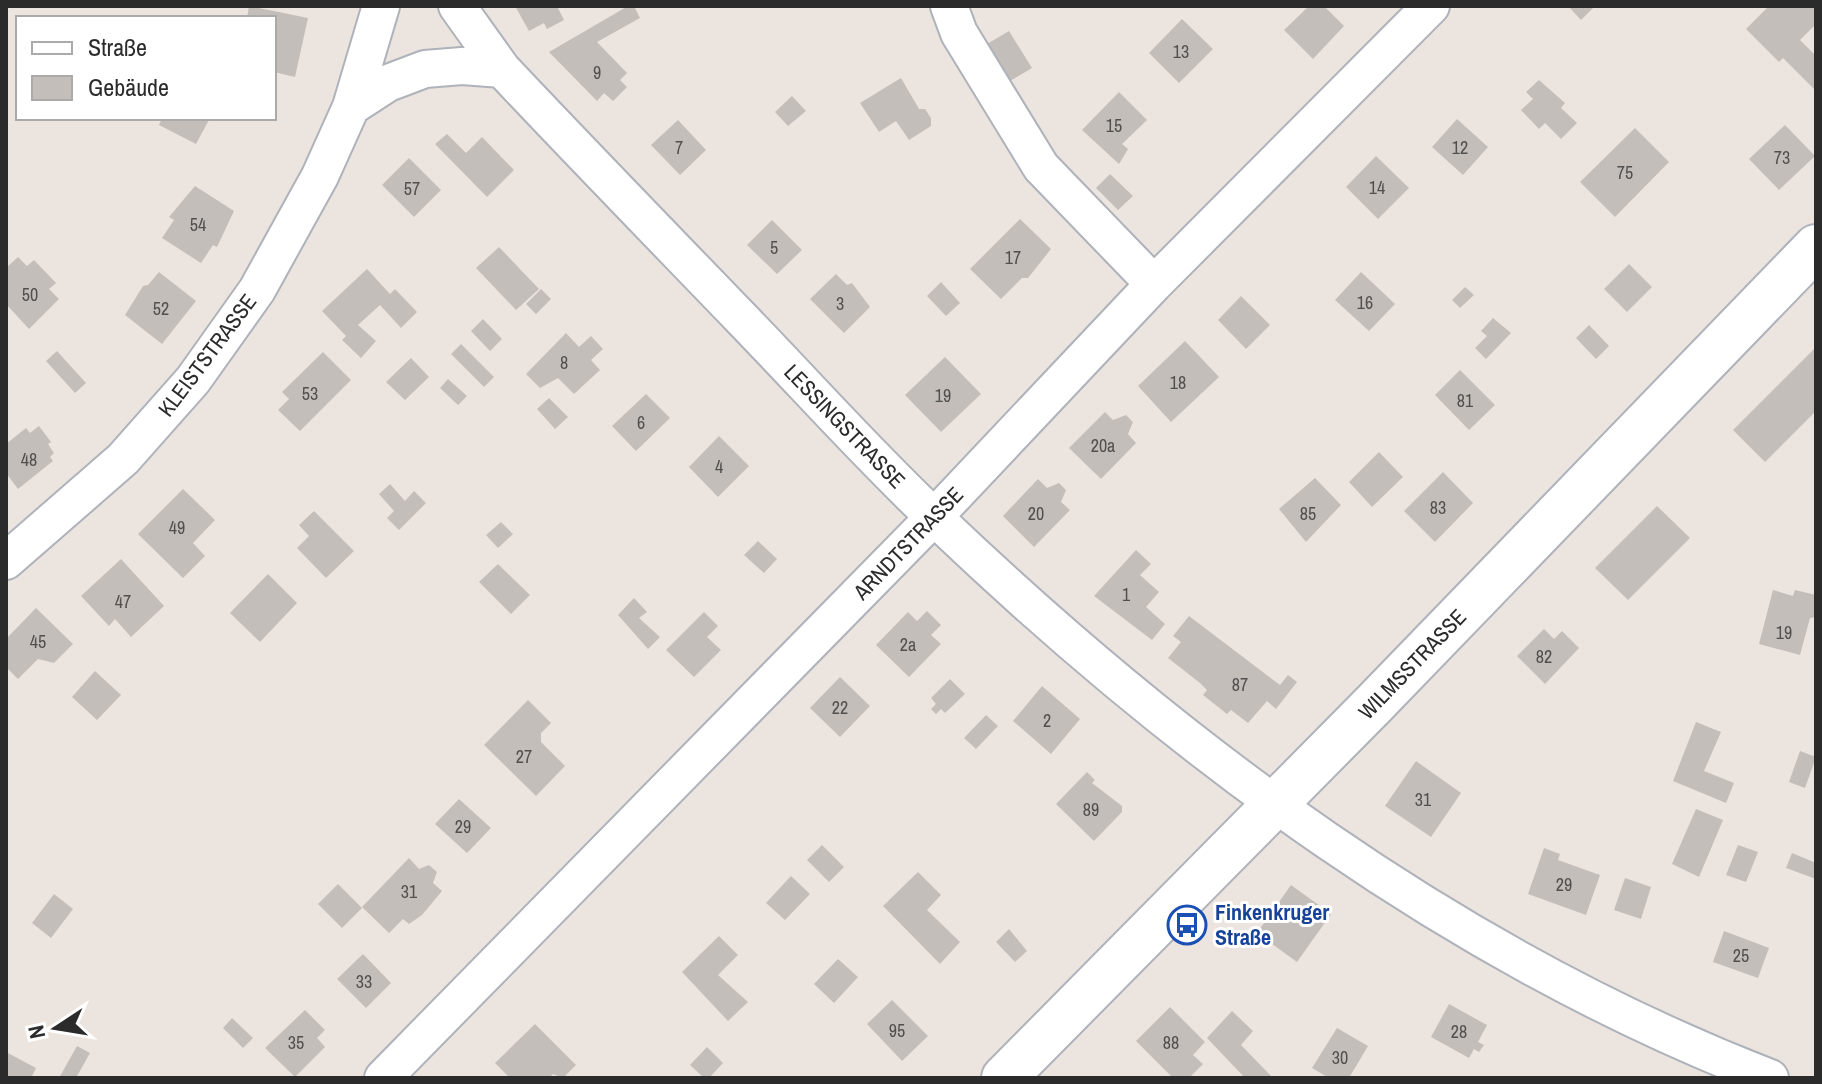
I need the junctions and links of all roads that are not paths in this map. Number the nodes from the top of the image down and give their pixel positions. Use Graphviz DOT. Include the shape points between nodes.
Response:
graph roads {
  1 [pos="381,6"];
  2 [pos="457,6"];
  3 [pos="949,6"];
  4 [pos="1431,6"];
  5 [pos="502,69"];
  6 [pos="351,107"];
  7 [pos="1816,247"];
  8 [pos="1154,284"];
  9 [pos="934,517"];
  10 [pos="6,561"];
  11 [pos="1273,805"];
  12 [pos="1693,1064"];
  13 [pos="383,1078"];
  14 [pos="1004,1078"];
  15 [pos="1770,1078"];
  1 -- 6 [label="street, KLEISTSTRASSE"];
  2 -- 5 [label="street, LESSINGSTRASSE"];
  3 -- 8 [label="street" via="959,33 1041,167"];
  4 -- 8 [label="street, ARNDTSTRASSE"];
  5 -- 6 [label="street" via="425,69 388,83"];
  5 -- 9 [label="street, LESSINGSTRASSE"];
  6 -- 10 [label="street, KLEISTSTRASSE" via="257,290 193,380 123,459"];
  7 -- 11 [label="street, WILMSSTRASSE"];
  8 -- 9 [label="street, ARNDTSTRASSE"];
  9 -- 11 [label="street, LESSINGSTRASSE" via="1133,695"];
  9 -- 13 [label="street, ARNDTSTRASSE"];
  11 -- 12 [label="street" via="1499,950 1625,1017"];
  11 -- 14 [label="street, WILMSSTRASSE"];
  12 -- 15 [label="street"];
}
